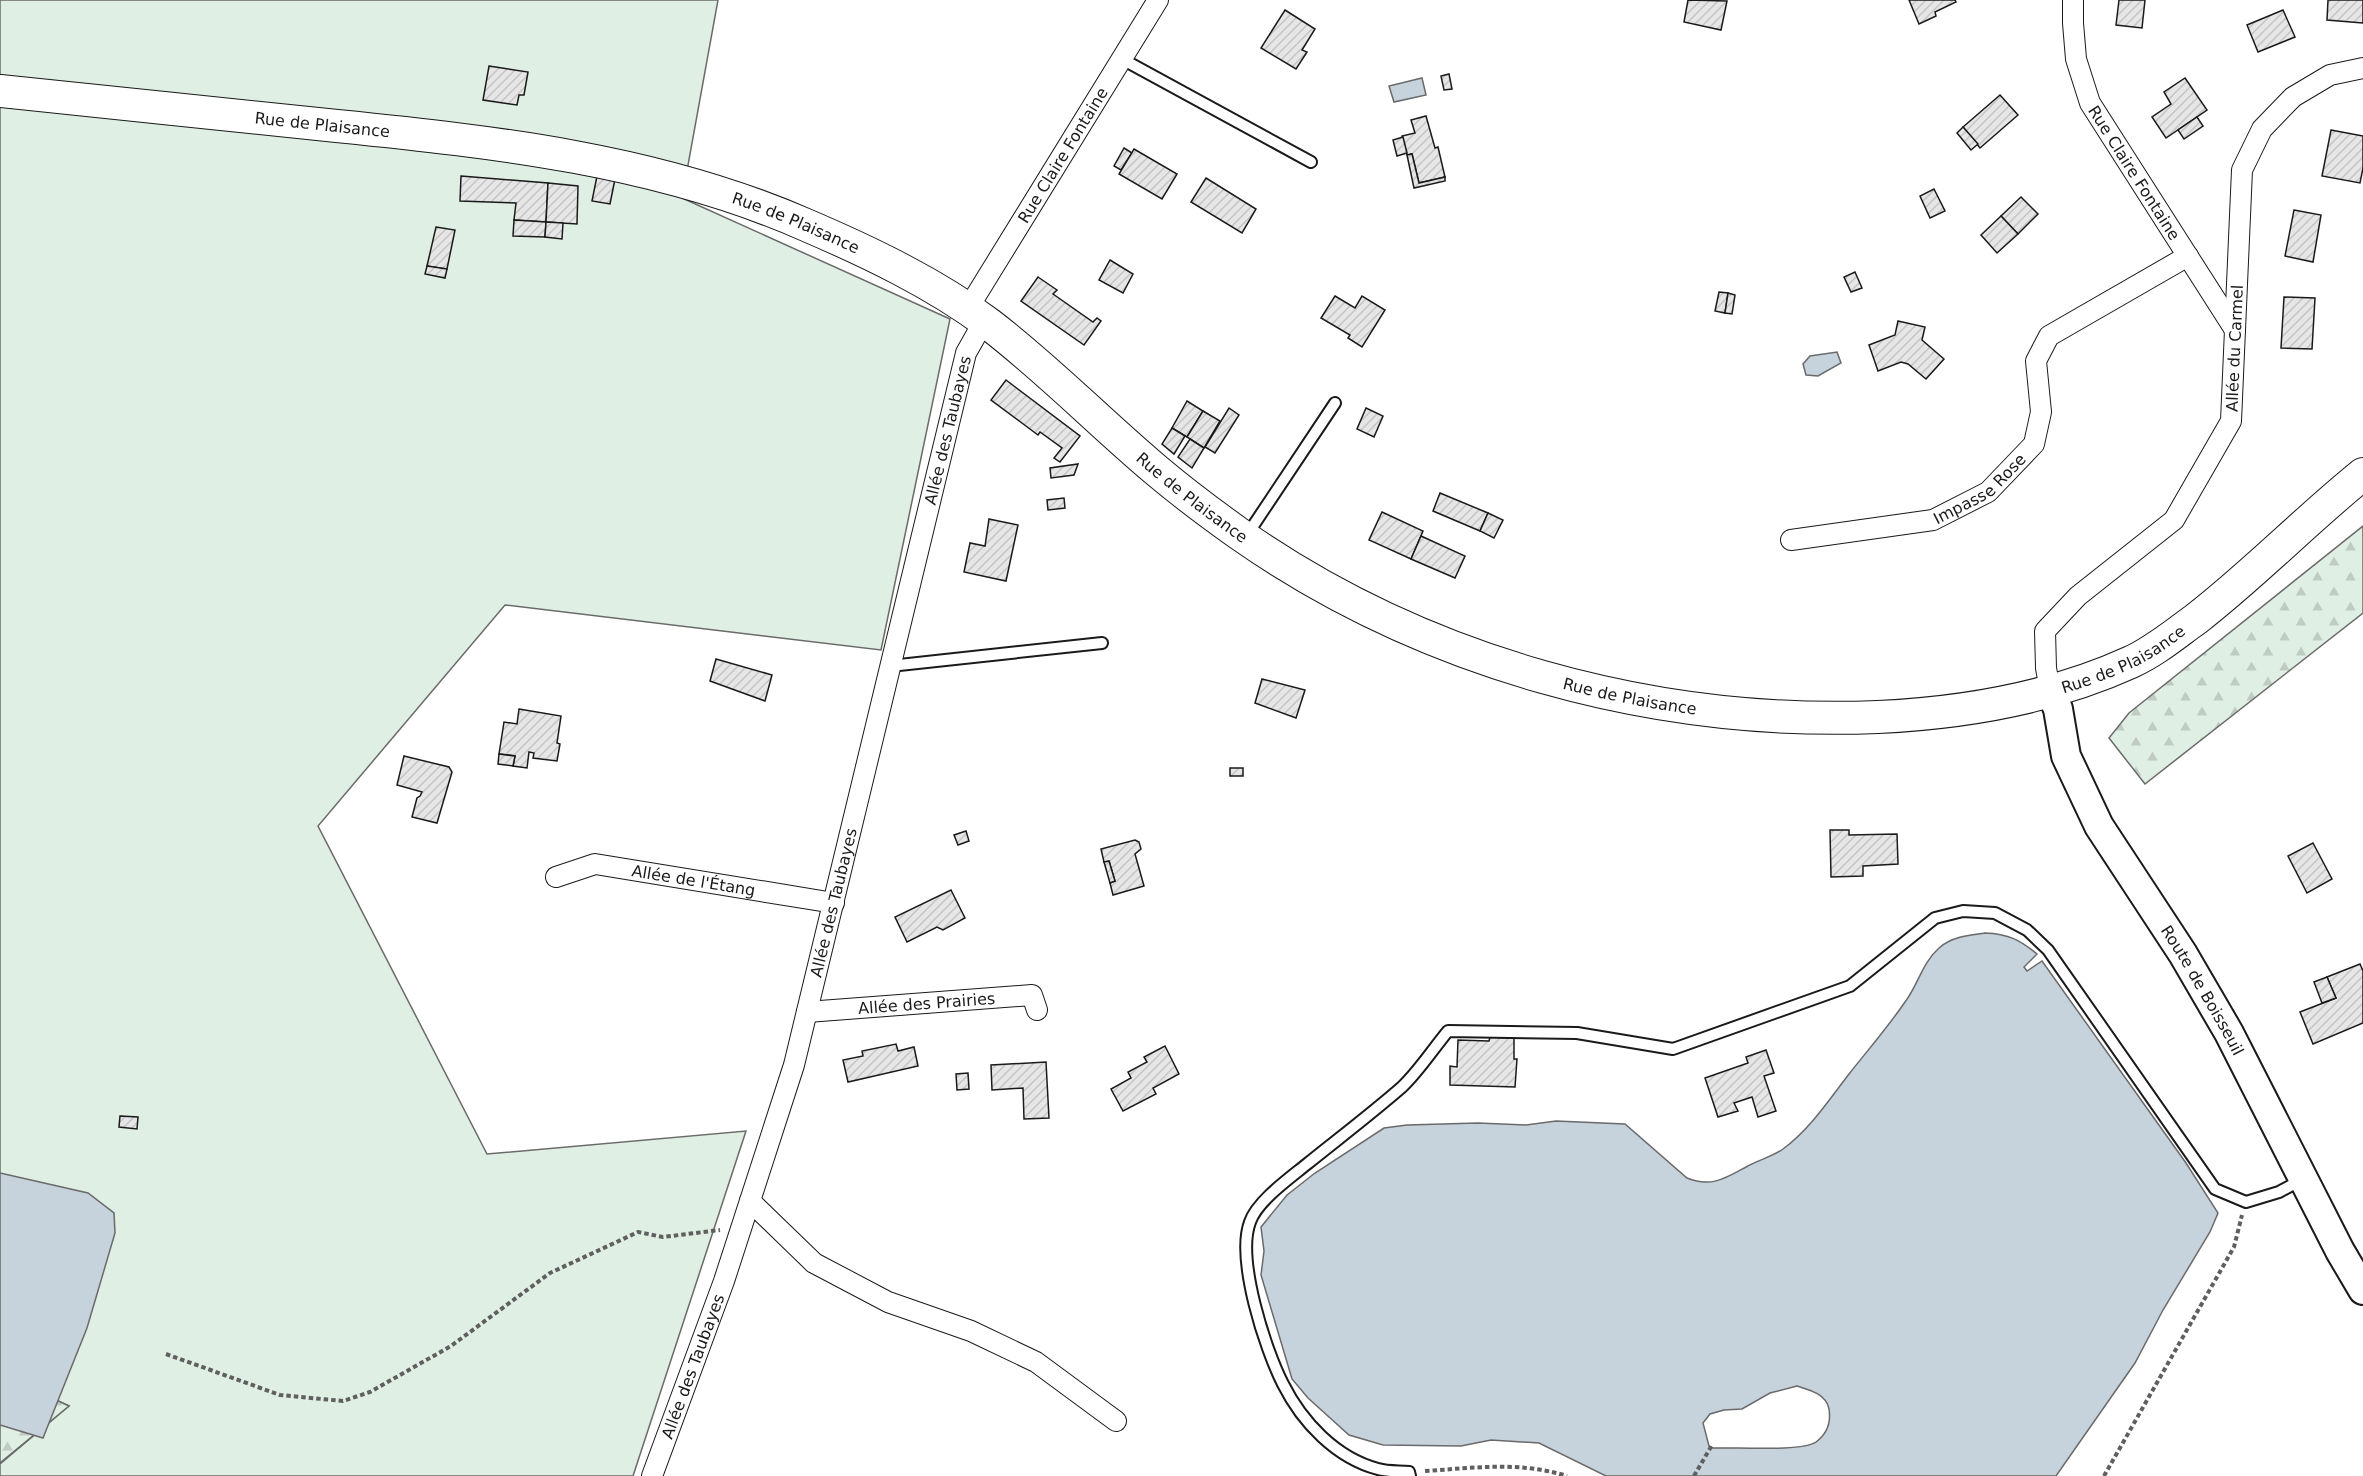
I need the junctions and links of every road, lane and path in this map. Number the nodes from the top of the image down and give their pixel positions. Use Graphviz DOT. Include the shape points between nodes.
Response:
graph roads {
  1 [pos="1158,0"];
  2 [pos="2073,0"];
  3 [pos="1122,59"];
  4 [pos="2363,68"];
  5 [pos="0,91"];
  6 [pos="1311,162"];
  7 [pos="2188,256"];
  8 [pos="976,315"];
  9 [pos="2235,330"];
  10 [pos="1335,403"];
  11 [pos="2363,474"];
  12 [pos="1245,538"];
  13 [pos="1791,540"];
  14 [pos="1102,643"];
  15 [pos="890,666"];
  16 [pos="2050,690"];
  17 [pos="556,877"];
  18 [pos="834,903"];
  19 [pos="1037,1010"];
  20 [pos="807,1011"];
  21 [pos="2304,1179"];
  22 [pos="750,1201"];
  23 [pos="2246,1202"];
  24 [pos="742,1227"];
  25 [pos="2363,1290"];
  26 [pos="166,1354"];
  27 [pos="1116,1421"];
  28 [pos="1712,1445"];
  29 [pos="1409,1474"];
  30 [pos="652,1476"];
  31 [pos="1566,1476"];
  32 [pos="1694,1476"];
  33 [pos="2104,1476"];
  1 -- 3 [label="street, Rue Claire Fontaine"];
  2 -- 7 [label="street, Rue Claire Fontaine" via="2076,59 2090,103"];
  3 -- 6 [label="lane"];
  3 -- 8 [label="street, Rue Claire Fontaine"];
  4 -- 9 [label="street, Allée du Carmel" via="2330,75 2293,97 2262,129 2242,170"];
  5 -- 8 [label="main road, Rue de Plaisance" via="438,136 617,165 685,182 806,224 890,263"];
  7 -- 9 [label="street, Rue Claire Fontaine"];
  7 -- 13 [label="street, Impasse Rose" via="2049,336 2036,361 2041,412 2034,444 1988,492 1933,520"];
  8 -- 12 [label="main road, Rue de Plaisance" via="1035,362 1153,468"];
  8 -- 15 [label="street, Allée des Taubayes"];
  9 -- 16 [label="street, Allée du Carmel" via="2231,421 2174,520 2078,596 2045,631"];
  10 -- 12 [label="lane"];
  11 -- 16 [label="main road, Rue de Plaisance" via="2222,599 2168,640 2135,660"];
  12 -- 16 [label="main road, Rue de Plaisance" via="1357,603 1442,642 1566,684 1638,700 1779,717 1842,718 1937,714 1994,705"];
  14 -- 15 [label="lane"];
  15 -- 18 [label="street, Allée des Taubayes"];
  16 -- 21 [label="main road, Route de Boisseuil" via="2058,709 2066,756 2099,826 2218,1013"];
  17 -- 18 [label="street, Allée de l'Étang" via="595,864"];
  18 -- 20 [label="street, Allée des Taubayes"];
  19 -- 20 [label="street, Allée des Prairies" via="1032,995"];
  20 -- 22 [label="street, Allée des Taubayes" via="794,1065"];
  21 -- 23 [label="lane"];
  21 -- 25 [label="main road, Route de Boisseuil"];
  22 -- 24 [label="street, Allée des Taubayes"];
  22 -- 27 [label="street" via="814,1263 888,1302 971,1331 1036,1362"];
  23 -- 29 [label="lane" via="2215,1189 2048,950 2027,930 1995,913 1963,911 1935,918 1850,986 1673,1049 1577,1033 1449,1032 1404,1085 1271,1194 1250,1221 1246,1245 1261,1329 1288,1394 1336,1451 1378,1469"];
  23 -- 33 [label="path" via="2234,1247"];
  24 -- 26 [label="path" via="663,1237 638,1232 550,1273 451,1346 370,1392 343,1401 280,1395"];
  24 -- 30 [label="street, Allée des Taubayes"];
  28 -- 32 [label="path"];
  29 -- 31 [label="path" via="1515,1465"];
}
